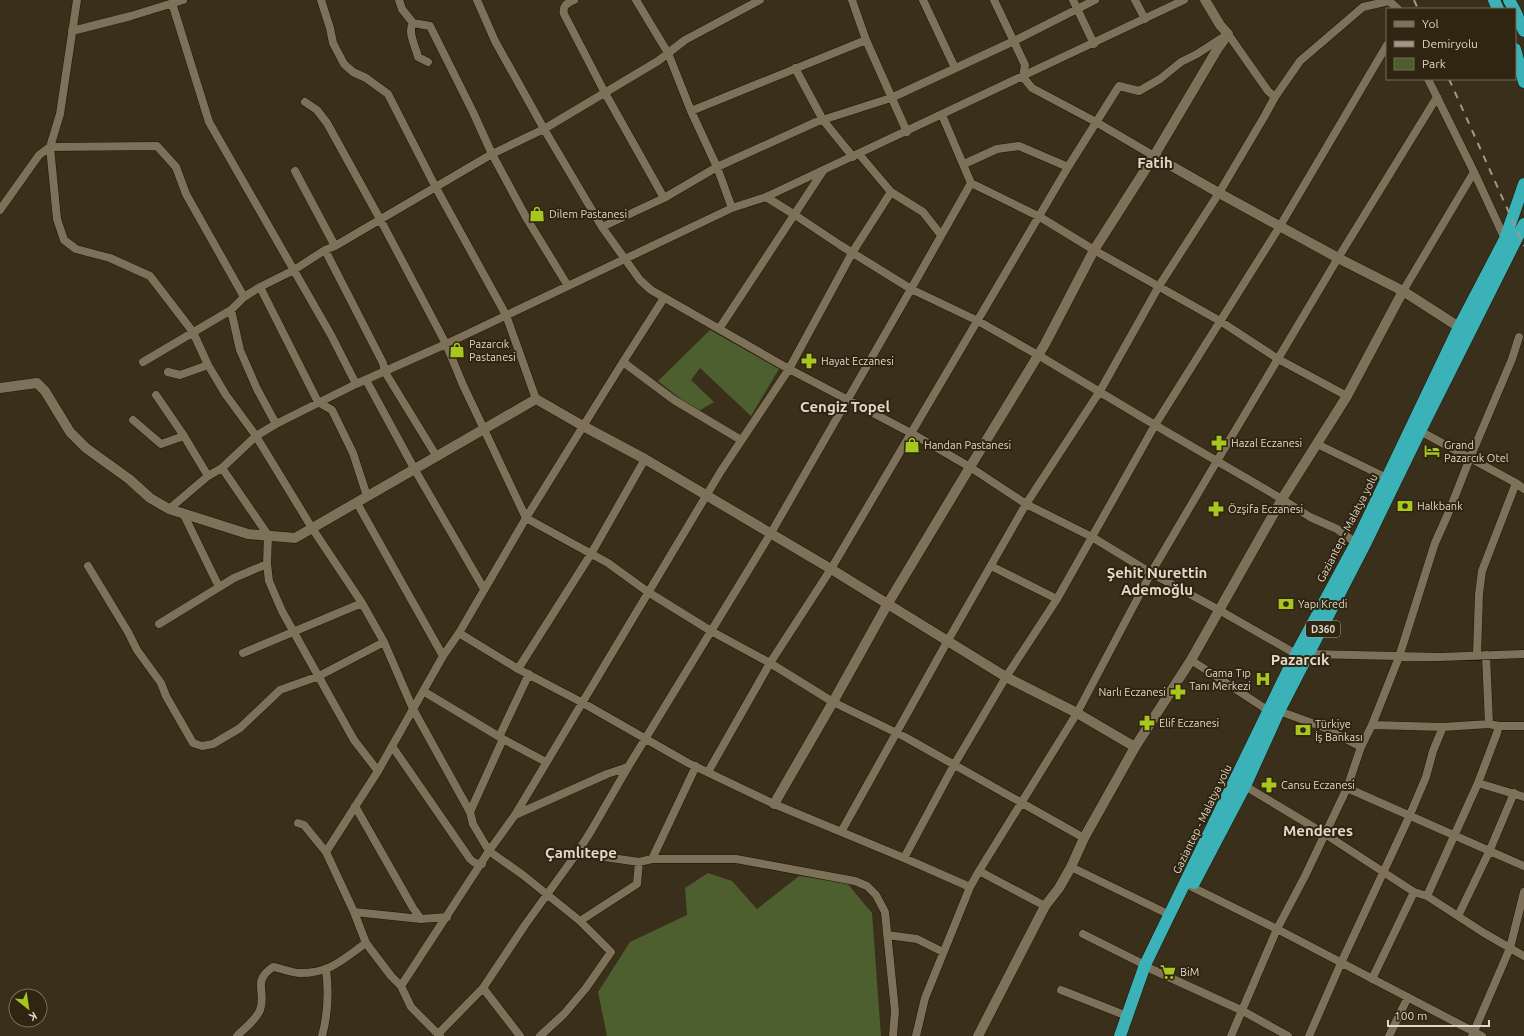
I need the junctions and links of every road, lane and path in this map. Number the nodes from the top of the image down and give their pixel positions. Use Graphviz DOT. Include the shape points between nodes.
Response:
graph roads {
  1 [pos="77,0"];
  2 [pos="182,0"];
  3 [pos="321,0"];
  4 [pos="399,0"];
  5 [pos="477,0"];
  6 [pos="574,0"];
  7 [pos="636,0"];
  8 [pos="760,0"];
  9 [pos="852,0"];
  10 [pos="923,0"];
  11 [pos="994,0"];
  12 [pos="1073,0"];
  13 [pos="1095,0"];
  14 [pos="1135,0"];
  15 [pos="1184,0"];
  16 [pos="1205,0"];
  17 [pos="172,3"];
  18 [pos="746,3"];
  19 [pos="1361,4"];
  20 [pos="1077,8"];
  21 [pos="1397,8"];
  22 [pos="1516,14"];
  23 [pos="1145,19"];
  24 [pos="413,23"];
  25 [pos="72,31"];
  26 [pos="1524,31"];
  27 [pos="1228,34"];
  28 [pos="866,40"];
  29 [pos="1014,41"];
  30 [pos="1094,44"];
  31 [pos="1386,47"];
  32 [pos="668,53"];
  33 [pos="1516,53"];
  34 [pos="428,62"];
  35 [pos="795,68"];
  36 [pos="955,68"];
  37 [pos="1023,77"];
  38 [pos="1428,80"];
  39 [pos="1524,82"];
  40 [pos="605,93"];
  41 [pos="1275,97"];
  42 [pos="1437,97"];
  43 [pos="892,98"];
  44 [pos="305,102"];
  45 [pos="691,111"];
  46 [pos="942,115"];
  47 [pos="823,120"];
  48 [pos="1096,122"];
  49 [pos="544,129"];
  50 [pos="907,132"];
  51 [pos="50,147"];
  52 [pos="492,154"];
  53 [pos="856,156"];
  54 [pos="1154,156"];
  55 [pos="964,164"];
  56 [pos="717,167"];
  57 [pos="1068,167"];
  58 [pos="824,170"];
  59 [pos="295,171"];
  60 [pos="1474,172"];
  61 [pos="971,183"];
  62 [pos="1524,184"];
  63 [pos="436,186"];
  64 [pos="891,192"];
  65 [pos="1219,193"];
  66 [pos="664,198"];
  67 [pos="766,198"];
  68 [pos="732,208"];
  69 [pos="0,210"];
  70 [pos="795,215"];
  71 [pos="1040,217"];
  72 [pos="380,219"];
  73 [pos="1524,224"];
  74 [pos="1280,226"];
  75 [pos="602,227"];
  76 [pos="941,235"];
  77 [pos="1505,239"];
  78 [pos="335,246"];
  79 [pos="324,250"];
  80 [pos="1094,250"];
  81 [pos="852,252"];
  82 [pos="1338,258"];
  83 [pos="624,259"];
  84 [pos="294,270"];
  85 [pos="568,286"];
  86 [pos="1159,286"];
  87 [pos="260,287"];
  88 [pos="911,289"];
  89 [pos="1403,291"];
  90 [pos="244,297"];
  91 [pos="664,298"];
  92 [pos="231,310"];
  93 [pos="506,315"];
  94 [pos="978,321"];
  95 [pos="1220,321"];
  96 [pos="1459,326"];
  97 [pos="719,329"];
  98 [pos="193,332"];
  99 [pos="1519,337"];
  100 [pos="446,344"];
  101 [pos="1038,355"];
  102 [pos="1278,359"];
  103 [pos="143,362"];
  104 [pos="623,362"];
  105 [pos="208,365"];
  106 [pos="788,369"];
  107 [pos="168,372"];
  108 [pos="385,372"];
  109 [pos="366,380"];
  110 [pos="356,384"];
  111 [pos="0,388"];
  112 [pos="1100,391"];
  113 [pos="156,395"];
  114 [pos="1348,396"];
  115 [pos="536,399"];
  116 [pos="848,400"];
  117 [pos="318,402"];
  118 [pos="133,420"];
  119 [pos="276,424"];
  120 [pos="1154,425"];
  121 [pos="583,426"];
  122 [pos="484,428"];
  123 [pos="1420,432"];
  124 [pos="911,433"];
  125 [pos="184,436"];
  126 [pos="256,436"];
  127 [pos="741,440"];
  128 [pos="1317,444"];
  129 [pos="437,457"];
  130 [pos="1470,458"];
  131 [pos="645,459"];
  132 [pos="1217,461"];
  133 [pos="970,466"];
  134 [pos="222,468"];
  135 [pos="415,470"];
  136 [pos="208,476"];
  137 [pos="1386,478"];
  138 [pos="1516,483"];
  139 [pos="1524,489"];
  140 [pos="367,496"];
  141 [pos="706,496"];
  142 [pos="1282,499"];
  143 [pos="357,503"];
  144 [pos="1026,504"];
  145 [pos="169,509"];
  146 [pos="183,512"];
  147 [pos="526,518"];
  148 [pos="312,528"];
  149 [pos="770,533"];
  150 [pos="268,535"];
  151 [pos="1092,537"];
  152 [pos="1356,543"];
  153 [pos="591,554"];
  154 [pos="267,564"];
  155 [pos="88,566"];
  156 [pos="991,566"];
  157 [pos="831,568"];
  158 [pos="1151,573"];
  159 [pos="219,587"];
  160 [pos="484,589"];
  161 [pos="648,592"];
  162 [pos="1056,599"];
  163 [pos="362,603"];
  164 [pos="887,605"];
  165 [pos="1219,610"];
  166 [pos="159,624"];
  167 [pos="294,631"];
  168 [pos="711,631"];
  169 [pos="459,633"];
  170 [pos="384,642"];
  171 [pos="947,642"];
  172 [pos="243,653"];
  173 [pos="1296,654"];
  174 [pos="1310,654"];
  175 [pos="1524,654"];
  176 [pos="1486,655"];
  177 [pos="443,656"];
  178 [pos="1477,656"];
  179 [pos="1399,657"];
  180 [pos="1191,660"];
  181 [pos="770,663"];
  182 [pos="518,669"];
  183 [pos="529,674"];
  184 [pos="319,676"];
  185 [pos="1006,677"];
  186 [pos="423,691"];
  187 [pos="834,702"];
  188 [pos="583,703"];
  189 [pos="413,708"];
  190 [pos="1274,711"];
  191 [pos="1077,713"];
  192 [pos="1488,724"];
  193 [pos="1372,725"];
  194 [pos="1499,726"];
  195 [pos="1524,726"];
  196 [pos="1443,727"];
  197 [pos="896,733"];
  198 [pos="501,738"];
  199 [pos="646,739"];
  200 [pos="392,746"];
  201 [pos="1135,747"];
  202 [pos="1361,747"];
  203 [pos="546,762"];
  204 [pos="954,765"];
  205 [pos="696,766"];
  206 [pos="628,767"];
  207 [pos="378,771"];
  208 [pos="708,772"];
  209 [pos="1478,783"];
  210 [pos="1245,786"];
  211 [pos="1347,788"];
  212 [pos="1514,793"];
  213 [pos="1524,797"];
  214 [pos="1021,802"];
  215 [pos="774,804"];
  216 [pos="355,806"];
  217 [pos="470,812"];
  218 [pos="515,815"];
  219 [pos="1409,816"];
  220 [pos="298,823"];
  221 [pos="841,832"];
  222 [pos="1325,834"];
  223 [pos="1454,835"];
  224 [pos="1084,838"];
  225 [pos="489,851"];
  226 [pos="326,852"];
  227 [pos="1489,852"];
  228 [pos="577,853"];
  229 [pos="904,858"];
  230 [pos="652,859"];
  231 [pos="638,862"];
  232 [pos="482,864"];
  233 [pos="1524,866"];
  234 [pos="1071,867"];
  235 [pos="979,871"];
  236 [pos="1383,871"];
  237 [pos="970,887"];
  238 [pos="1192,887"];
  239 [pos="1414,892"];
  240 [pos="1524,892"];
  241 [pos="546,893"];
  242 [pos="1427,896"];
  243 [pos="1045,906"];
  244 [pos="354,912"];
  245 [pos="1170,914"];
  246 [pos="1458,916"];
  247 [pos="447,917"];
  248 [pos="421,919"];
  249 [pos="580,921"];
  250 [pos="1277,929"];
  251 [pos="1083,934"];
  252 [pos="887,935"];
  253 [pos="366,943"];
  254 [pos="1510,948"];
  255 [pos="943,952"];
  256 [pos="1524,956"];
  257 [pos="1340,963"];
  258 [pos="1148,967"];
  259 [pos="326,970"];
  260 [pos="1372,979"];
  261 [pos="401,986"];
  262 [pos="483,988"];
  263 [pos="1061,990"];
  264 [pos="1408,997"];
  265 [pos="1242,1011"];
  266 [pos="1127,1016"];
  267 [pos="1473,1034"];
  268 [pos="439,1035"];
  269 [pos="237,1036"];
  270 [pos="322,1036"];
  271 [pos="520,1036"];
  272 [pos="540,1036"];
  273 [pos="892,1036"];
  274 [pos="916,1036"];
  275 [pos="978,1036"];
  276 [pos="1120,1036"];
  277 [pos="1128,1036"];
  278 [pos="1231,1036"];
  279 [pos="1288,1036"];
  280 [pos="1309,1036"];
  281 [pos="1389,1036"];
  282 [pos="1482,1036"];
  1 -- 25 [label="street"];
  2 -- 17 [label="street"];
  3 -- 63 [label="street" via="333,43 344,64 388,94"];
  4 -- 24 [label="street" via="402,9"];
  5 -- 49 [label="street" via="495,41"];
  6 -- 40 [label="street" via="567,3 563,10 564,14"];
  7 -- 32 [label="street"];
  8 -- 18 [label="street"];
  9 -- 28 [label="street"];
  10 -- 36 [label="street"];
  11 -- 29 [label="street"];
  12 -- 20 [label="street"];
  13 -- 20 [label="street"];
  14 -- 23 [label="street"];
  15 -- 23 [label="street"];
  16 -- 27 [label="street"];
  17 -- 25 [label="street"];
  17 -- 84 [label="street" via="209,122"];
  18 -- 32 [label="street"];
  19 -- 21 [label="street" via="1389,1"];
  19 -- 41 [label="street" via="1300,61"];
  20 -- 29 [label="street"];
  20 -- 30 [label="street"];
  22 -- 26 [label="highway"];
  23 -- 30 [label="street"];
  24 -- 34 [label="street" via="410,27 411,34 418,57"];
  24 -- 52 [label="street" via="430,26"];
  25 -- 51 [label="street" via="60,114"];
  27 -- 41 [label="street" via="1268,91"];
  27 -- 48 [label="street" via="1138,91 1118,86"];
  27 -- 54 [label="street"];
  28 -- 35 [label="street"];
  28 -- 43 [label="street"];
  29 -- 36 [label="street"];
  29 -- 37 [label="street" via="1025,65"];
  30 -- 37 [label="street"];
  31 -- 74 [label="street"];
  32 -- 40 [label="street"];
  32 -- 45 [label="street"];
  33 -- 39 [label="highway"];
  35 -- 45 [label="street"];
  35 -- 47 [label="street"];
  36 -- 43 [label="street"];
  37 -- 46 [label="street"];
  37 -- 48 [label="street" via="1032,88"];
  38 -- 42 [label="street"];
  40 -- 49 [label="street"];
  40 -- 66 [label="street"];
  41 -- 65 [label="street"];
  42 -- 60 [label="street"];
  42 -- 82 [label="street"];
  43 -- 47 [label="street"];
  43 -- 50 [label="street"];
  44 -- 72 [label="street" via="317,110 327,123"];
  45 -- 56 [label="street"];
  46 -- 50 [label="street"];
  46 -- 55 [label="street"];
  47 -- 53 [label="street"];
  47 -- 56 [label="street"];
  48 -- 54 [label="street"];
  48 -- 57 [label="street"];
  49 -- 52 [label="street"];
  49 -- 75 [label="street"];
  50 -- 53 [label="street"];
  51 -- 69 [label="street" via="39,155"];
  51 -- 90 [label="street" via="158,146 176,167 186,194"];
  51 -- 98 [label="street" via="57,219 64,240 76,249 110,258 150,276"];
  52 -- 63 [label="street"];
  52 -- 85 [label="street" via="527,219"];
  53 -- 58 [label="street"];
  53 -- 64 [label="street"];
  54 -- 65 [label="street"];
  54 -- 80 [label="street"];
  55 -- 57 [label="street" via="997,149 1019,146"];
  55 -- 61 [label="street"];
  56 -- 66 [label="street"];
  56 -- 68 [label="street"];
  57 -- 71 [label="street"];
  58 -- 67 [label="street"];
  58 -- 70 [label="street"];
  59 -- 78 [label="street"];
  60 -- 77 [label="street"];
  60 -- 89 [label="street"];
  61 -- 71 [label="street"];
  61 -- 76 [label="street"];
  62 -- 77 [label="highway, Gaziantep - Malatya yolu / D360"];
  63 -- 72 [label="street"];
  63 -- 93 [label="street"];
  64 -- 76 [label="street" via="924,212"];
  64 -- 81 [label="street"];
  65 -- 74 [label="street"];
  65 -- 86 [label="street"];
  66 -- 75 [label="street"];
  67 -- 68 [label="street"];
  67 -- 70 [label="street"];
  68 -- 83 [label="street"];
  70 -- 81 [label="street"];
  70 -- 97 [label="street"];
  71 -- 80 [label="street"];
  71 -- 94 [label="street"];
  72 -- 78 [label="street"];
  72 -- 100 [label="street"];
  73 -- 123 [label="highway, Gaziantep - Malatya yolu / D360"];
  74 -- 82 [label="street"];
  74 -- 95 [label="street"];
  75 -- 83 [label="street"];
  76 -- 88 [label="street"];
  77 -- 96 [label="highway, Gaziantep - Malatya yolu / D360"];
  78 -- 79 [label="street"];
  79 -- 84 [label="street"];
  79 -- 108 [label="street" via="383,363"];
  80 -- 86 [label="street"];
  80 -- 101 [label="street"];
  81 -- 88 [label="street"];
  81 -- 106 [label="street"];
  82 -- 89 [label="street"];
  82 -- 102 [label="street"];
  83 -- 85 [label="street"];
  83 -- 91 [label="street" via="640,280"];
  84 -- 87 [label="street"];
  84 -- 110 [label="street"];
  85 -- 93 [label="street"];
  86 -- 95 [label="street"];
  86 -- 112 [label="street"];
  87 -- 90 [label="street"];
  87 -- 117 [label="street"];
  88 -- 94 [label="street"];
  88 -- 116 [label="street"];
  89 -- 96 [label="street"];
  89 -- 114 [label="street"];
  90 -- 92 [label="street"];
  91 -- 97 [label="street"];
  91 -- 104 [label="street"];
  92 -- 98 [label="street"];
  92 -- 119 [label="street" via="240,350"];
  93 -- 100 [label="street"];
  93 -- 115 [label="street"];
  94 -- 101 [label="street"];
  94 -- 124 [label="street"];
  95 -- 102 [label="street"];
  95 -- 120 [label="street"];
  96 -- 137 [label="highway, Gaziantep - Malatya yolu / D360"];
  97 -- 106 [label="street"];
  98 -- 103 [label="street"];
  98 -- 105 [label="street"];
  99 -- 130 [label="street"];
  100 -- 108 [label="street"];
  100 -- 122 [label="street"];
  101 -- 112 [label="street"];
  101 -- 133 [label="street"];
  102 -- 114 [label="street"];
  102 -- 132 [label="street"];
  104 -- 121 [label="street"];
  104 -- 127 [label="street" via="674,400"];
  105 -- 107 [label="street" via="180,375"];
  105 -- 126 [label="street"];
  106 -- 116 [label="street"];
  106 -- 127 [label="street"];
  108 -- 109 [label="street"];
  108 -- 129 [label="street"];
  109 -- 110 [label="street"];
  109 -- 135 [label="street"];
  110 -- 117 [label="street"];
  111 -- 145 [label="street" via="37,383 45,391 70,432 86,448 130,479 150,498"];
  112 -- 120 [label="street"];
  112 -- 144 [label="street"];
  113 -- 125 [label="street"];
  114 -- 128 [label="street"];
  115 -- 121 [label="street"];
  115 -- 122 [label="street"];
  116 -- 124 [label="street"];
  116 -- 149 [label="street"];
  117 -- 119 [label="street"];
  117 -- 140 [label="street" via="332,410 353,453"];
  118 -- 125 [label="street" via="161,444"];
  119 -- 126 [label="street"];
  120 -- 132 [label="street"];
  120 -- 151 [label="street"];
  121 -- 131 [label="street"];
  121 -- 147 [label="street"];
  122 -- 129 [label="street"];
  122 -- 147 [label="street"];
  123 -- 130 [label="street"];
  123 -- 174 [label="highway, Gaziantep - Malatya yolu / D360"];
  124 -- 133 [label="street"];
  124 -- 157 [label="street"];
  125 -- 136 [label="street"];
  126 -- 134 [label="street"];
  126 -- 148 [label="street"];
  127 -- 141 [label="street"];
  128 -- 137 [label="street"];
  128 -- 142 [label="street"];
  129 -- 135 [label="street"];
  130 -- 138 [label="street"];
  130 -- 179 [label="street" via="1435,543"];
  131 -- 141 [label="street"];
  131 -- 153 [label="street"];
  132 -- 142 [label="street"];
  132 -- 158 [label="street"];
  133 -- 144 [label="street"];
  133 -- 164 [label="street"];
  134 -- 136 [label="street"];
  134 -- 150 [label="street"];
  135 -- 140 [label="street"];
  135 -- 160 [label="street"];
  136 -- 145 [label="street"];
  137 -- 152 [label="highway, Gaziantep - Malatya yolu / D360"];
  138 -- 139 [label="street"];
  138 -- 178 [label="street" via="1482,571"];
  140 -- 143 [label="street"];
  141 -- 149 [label="street"];
  141 -- 161 [label="street"];
  142 -- 152 [label="street" via="1310,517 1337,529"];
  142 -- 165 [label="street"];
  143 -- 148 [label="street"];
  143 -- 177 [label="street"];
  144 -- 151 [label="street"];
  144 -- 156 [label="street"];
  145 -- 146 [label="street"];
  146 -- 150 [label="street" via="248,534"];
  146 -- 159 [label="street"];
  147 -- 153 [label="street"];
  147 -- 160 [label="street"];
  148 -- 150 [label="street" via="295,538"];
  148 -- 163 [label="street"];
  149 -- 157 [label="street"];
  149 -- 168 [label="street"];
  150 -- 154 [label="street"];
  151 -- 158 [label="street"];
  151 -- 162 [label="street"];
  152 -- 173 [label="highway, Gaziantep - Malatya yolu / D360"];
  153 -- 161 [label="street"];
  153 -- 182 [label="street"];
  154 -- 159 [label="street"];
  154 -- 167 [label="street" via="269,581 282,612"];
  155 -- 184 [label="street" via="137,650 161,683 193,743 202,746 213,744 240,728 280,690"];
  156 -- 162 [label="street"];
  156 -- 171 [label="street"];
  157 -- 164 [label="street"];
  157 -- 181 [label="street"];
  158 -- 165 [label="street"];
  158 -- 191 [label="street"];
  159 -- 166 [label="street"];
  160 -- 169 [label="street"];
  161 -- 168 [label="street"];
  161 -- 188 [label="street"];
  162 -- 185 [label="street"];
  163 -- 167 [label="street"];
  163 -- 170 [label="street"];
  164 -- 171 [label="street"];
  164 -- 187 [label="street"];
  165 -- 173 [label="street"];
  165 -- 180 [label="street"];
  167 -- 172 [label="street"];
  167 -- 184 [label="street"];
  168 -- 181 [label="street"];
  168 -- 199 [label="street"];
  169 -- 177 [label="street"];
  169 -- 182 [label="street"];
  170 -- 184 [label="street"];
  170 -- 189 [label="street"];
  171 -- 185 [label="street"];
  171 -- 197 [label="street"];
  173 -- 190 [label="highway, Gaziantep - Malatya yolu / D360"];
  174 -- 179 [label="street"];
  174 -- 190 [label="highway, Gaziantep - Malatya yolu / D360"];
  175 -- 176 [label="street"];
  176 -- 178 [label="street"];
  176 -- 192 [label="street"];
  177 -- 186 [label="street"];
  178 -- 179 [label="street"];
  179 -- 193 [label="street"];
  180 -- 190 [label="street"];
  180 -- 201 [label="street"];
  181 -- 187 [label="street"];
  181 -- 208 [label="street"];
  182 -- 183 [label="street"];
  183 -- 188 [label="street"];
  183 -- 198 [label="street"];
  184 -- 207 [label="street" via="354,740"];
  185 -- 191 [label="street"];
  185 -- 204 [label="street"];
  186 -- 189 [label="street"];
  186 -- 198 [label="street"];
  187 -- 197 [label="street"];
  187 -- 215 [label="street"];
  188 -- 199 [label="street"];
  188 -- 203 [label="street"];
  189 -- 200 [label="street"];
  189 -- 217 [label="street"];
  190 -- 202 [label="street" via="1323,727"];
  190 -- 210 [label="highway, Gaziantep - Malatya yolu / D360"];
  190 -- 245 [label="highway, Gaziantep - Malatya yolu / D360"];
  191 -- 201 [label="street"];
  191 -- 214 [label="street"];
  192 -- 194 [label="street"];
  192 -- 196 [label="street"];
  193 -- 196 [label="street"];
  193 -- 202 [label="street"];
  194 -- 195 [label="street"];
  194 -- 209 [label="street"];
  196 -- 219 [label="street"];
  197 -- 204 [label="street"];
  197 -- 221 [label="street"];
  198 -- 203 [label="street"];
  198 -- 217 [label="street"];
  199 -- 205 [label="street"];
  199 -- 206 [label="street"];
  200 -- 207 [label="street"];
  200 -- 232 [label="street" via="470,859 475,864"];
  201 -- 224 [label="street"];
  202 -- 211 [label="street"];
  203 -- 218 [label="street"];
  204 -- 214 [label="street"];
  204 -- 229 [label="street"];
  205 -- 208 [label="street"];
  205 -- 230 [label="street"];
  206 -- 218 [label="street"];
  206 -- 228 [label="street"];
  207 -- 216 [label="street"];
  208 -- 215 [label="street"];
  209 -- 212 [label="street"];
  209 -- 223 [label="street"];
  210 -- 222 [label="street"];
  210 -- 238 [label="highway, Gaziantep - Malatya yolu / D360"];
  211 -- 219 [label="street"];
  211 -- 222 [label="street"];
  212 -- 213 [label="street"];
  212 -- 227 [label="street"];
  214 -- 224 [label="street"];
  214 -- 235 [label="street"];
  215 -- 221 [label="street"];
  216 -- 226 [label="street"];
  216 -- 248 [label="street"];
  217 -- 225 [label="street" via="473,824"];
  218 -- 225 [label="street"];
  219 -- 223 [label="street"];
  219 -- 236 [label="street"];
  220 -- 226 [label="street" via="304,825"];
  221 -- 229 [label="street"];
  222 -- 236 [label="street"];
  222 -- 250 [label="street"];
  223 -- 227 [label="street"];
  223 -- 242 [label="street"];
  224 -- 234 [label="street"];
  225 -- 232 [label="street"];
  225 -- 241 [label="street"];
  226 -- 244 [label="street"];
  227 -- 233 [label="street"];
  227 -- 246 [label="street"];
  228 -- 231 [label="street"];
  228 -- 241 [label="street"];
  229 -- 237 [label="street"];
  230 -- 231 [label="street"];
  230 -- 252 [label="street" via="736,859 855,881 867,886 876,895 885,912"];
  231 -- 249 [label="street" via="637,884"];
  232 -- 247 [label="street"];
  234 -- 243 [label="street"];
  234 -- 245 [label="street"];
  235 -- 237 [label="street"];
  235 -- 243 [label="street"];
  236 -- 239 [label="street"];
  236 -- 257 [label="street"];
  237 -- 255 [label="street"];
  238 -- 250 [label="street"];
  238 -- 258 [label="highway, Gaziantep - Malatya yolu / D360"];
  239 -- 242 [label="street"];
  239 -- 260 [label="street"];
  240 -- 254 [label="street"];
  241 -- 249 [label="street"];
  241 -- 262 [label="street"];
  242 -- 246 [label="street"];
  243 -- 275 [label="street"];
  244 -- 248 [label="street"];
  244 -- 253 [label="street"];
  245 -- 258 [label="highway, Gaziantep - Malatya yolu / D360"];
  246 -- 254 [label="street"];
  247 -- 248 [label="street"];
  247 -- 261 [label="street"];
  249 -- 272 [label="street" via="611,952 586,988 564,1014"];
  250 -- 257 [label="street"];
  250 -- 265 [label="street"];
  251 -- 258 [label="street"];
  252 -- 255 [label="street" via="918,939"];
  252 -- 273 [label="street" via="895,1011"];
  253 -- 259 [label="street"];
  253 -- 261 [label="street"];
  254 -- 256 [label="street"];
  254 -- 267 [label="street"];
  255 -- 274 [label="street" via="924,998"];
  257 -- 260 [label="street"];
  257 -- 280 [label="street"];
  258 -- 265 [label="street"];
  258 -- 266 [label="highway, Gaziantep - Malatya yolu / D360"];
  258 -- 277 [label="highway, Gaziantep - Malatya yolu / D360"];
  259 -- 269 [label="street" via="300,973 273,967 264,973 261,980 261,1008"];
  259 -- 270 [label="street" via="327,1009"];
  260 -- 264 [label="street"];
  261 -- 268 [label="street" via="411,1007"];
  262 -- 268 [label="street"];
  262 -- 271 [label="street"];
  263 -- 266 [label="street"];
  264 -- 267 [label="street"];
  264 -- 281 [label="street"];
  265 -- 278 [label="street"];
  265 -- 279 [label="street"];
  266 -- 276 [label="highway, Gaziantep - Malatya yolu / D360"];
  267 -- 282 [label="street"];
}
